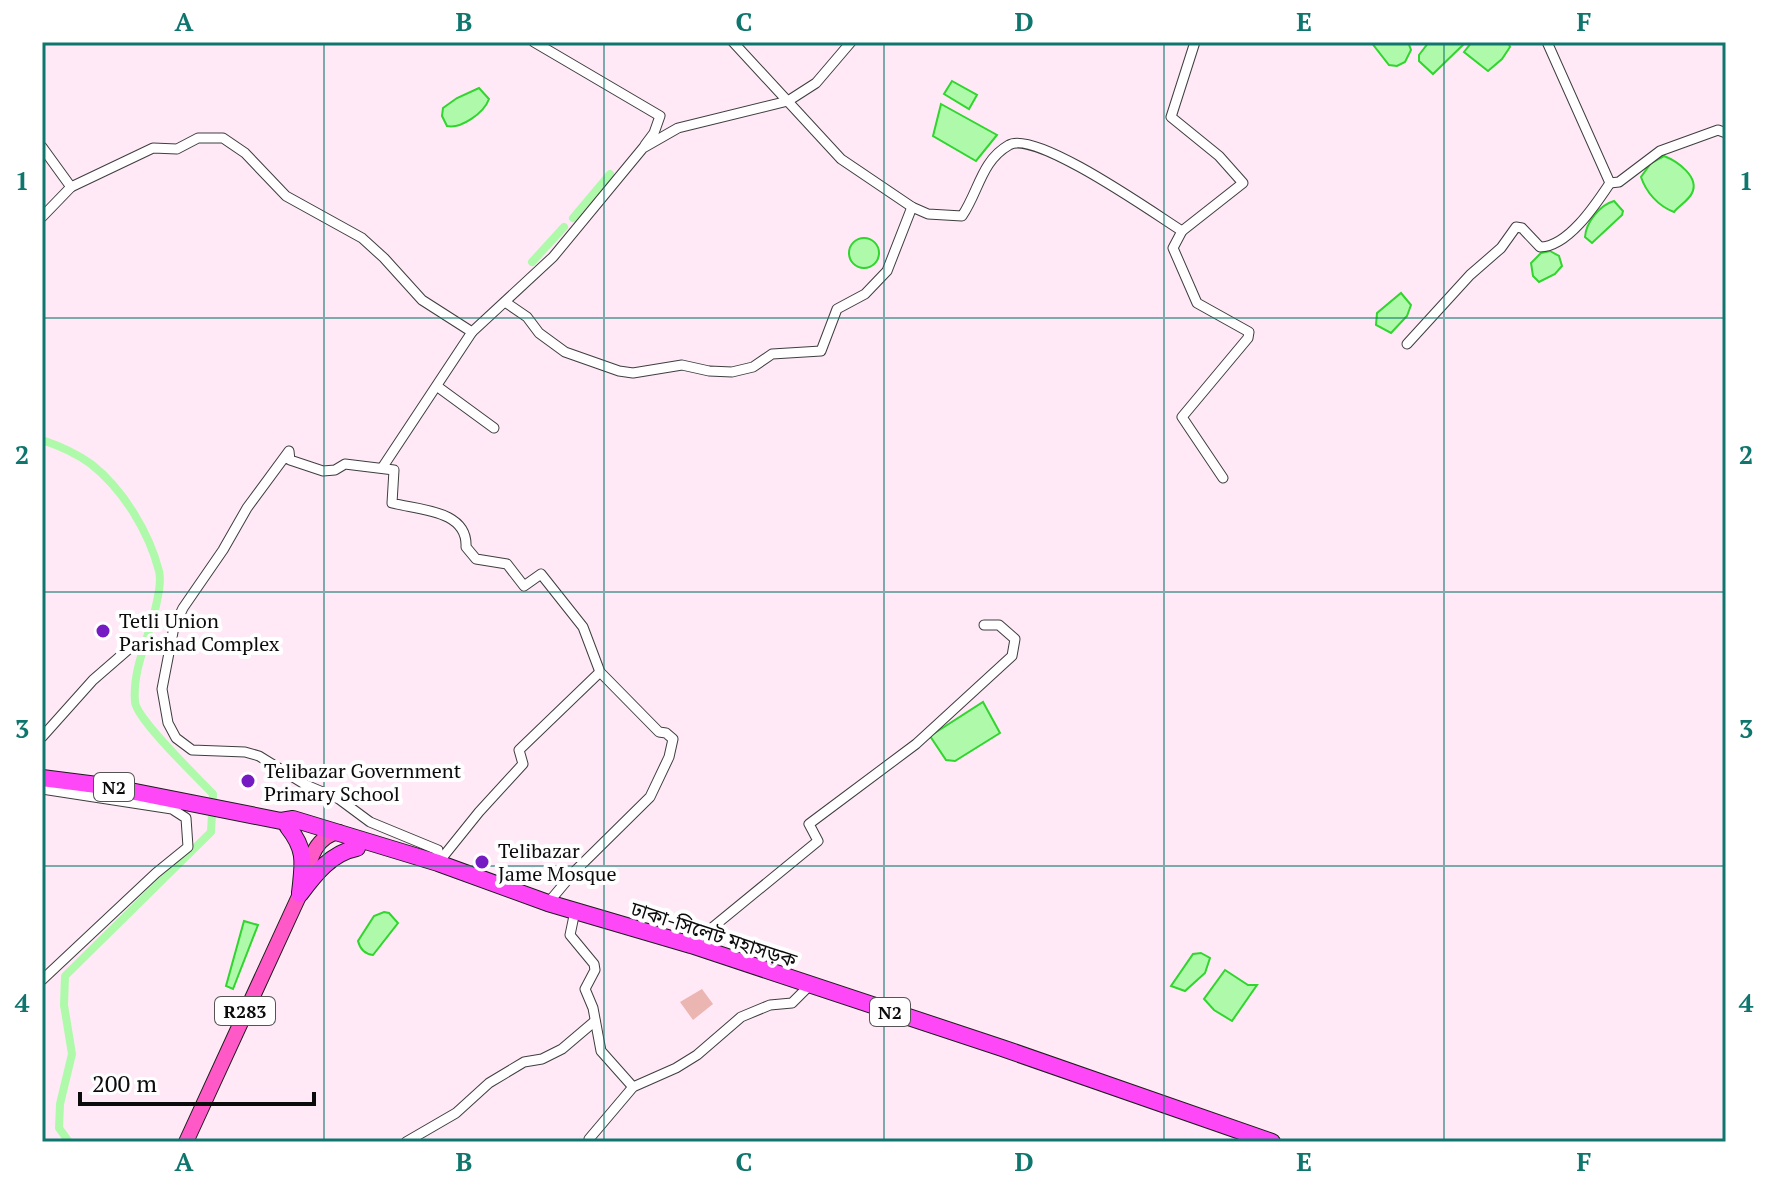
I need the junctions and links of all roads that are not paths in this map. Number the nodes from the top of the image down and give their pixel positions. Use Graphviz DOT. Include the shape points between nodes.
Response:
graph roads {
  1 [pos="534,42"];
  2 [pos="733,42"];
  3 [pos="851,42"];
  4 [pos="1195,42"];
  5 [pos="1547,42"];
  6 [pos="788,101"];
  7 [pos="1726,133"];
  8 [pos="42,147"];
  9 [pos="643,148"];
  10 [pos="1610,183"];
  11 [pos="71,187"];
  12 [pos="912,207"];
  13 [pos="42,217"];
  14 [pos="1182,231"];
  15 [pos="505,302"];
  16 [pos="472,332"];
  17 [pos="1407,344"];
  18 [pos="438,387"];
  19 [pos="494,428"];
  20 [pos="382,468"];
  21 [pos="1223,478"];
  22 [pos="984,625"];
  23 [pos="131,647"];
  24 [pos="600,672"];
  25 [pos="42,737"];
  26 [pos="42,778"];
  27 [pos="42,789"];
  28 [pos="278,822"];
  29 [pos="327,832"];
  30 [pos="357,848"];
  31 [pos="438,863"];
  32 [pos="303,888"];
  33 [pos="506,889"];
  34 [pos="548,903"];
  35 [pos="575,911"];
  36 [pos="691,945"];
  37 [pos="42,980"];
  38 [pos="809,986"];
  39 [pos="595,1021"];
  40 [pos="633,1087"];
  41 [pos="186,1142"];
  42 [pos="406,1142"];
  43 [pos="590,1142"];
  44 [pos="1272,1142"];
  1 -- 9 [label="street" via="660,116"];
  2 -- 6 [label="street"];
  3 -- 6 [label="street" via="816,83"];
  4 -- 14 [label="street" via="1171,117 1243,183"];
  5 -- 10 [label="street"];
  6 -- 9 [label="street" via="678,128"];
  6 -- 12 [label="street" via="841,159"];
  7 -- 10 [label="street" via="1718,130 1660,151 1619,182"];
  8 -- 11 [label="street"];
  9 -- 15 [label="street" via="553,257"];
  10 -- 17 [label="street" via="1592,210 1550,247 1540,247 1516,227"];
  11 -- 13 [label="street"];
  11 -- 16 [label="street" via="153,148 177,149 198,138 223,138 286,196 362,238 422,300"];
  12 -- 14 [label="street" via="928,214 962,216 983,170 1010,143 1019,142 1108,182"];
  12 -- 15 [label="street" via="887,271 865,294 837,309 821,351 772,354 753,367 732,372 682,365 619,371 565,352"];
  14 -- 21 [label="street" via="1173,248 1197,303 1249,332 1182,417"];
  15 -- 16 [label="street"];
  16 -- 18 [label="street"];
  18 -- 19 [label="street"];
  18 -- 20 [label="street"];
  20 -- 24 [label="street" via="394,470 392,503 443,513 457,523 476,559 507,564 524,586 541,574 583,627"];
  20 -- 31 [label="street" via="345,464 323,471 290,460 289,451 178,618 162,689 164,709 176,738 192,750 259,756 370,822 438,850"];
  22 -- 36 [label="street" via="999,625 1015,639 1012,656 916,744 809,824 818,841"];
  23 -- 25 [label="street"];
  24 -- 31 [label="street" via="519,750 523,764"];
  24 -- 34 [label="street" via="659,732 673,739 669,757 641,808"];
  26 -- 28 [label="highway, N2"];
  27 -- 37 [label="street" via="172,809 186,818 188,847"];
  28 -- 29 [label="highway"];
  28 -- 32 [label="highway, R283" via="300,841"];
  29 -- 30 [label="highway"];
  29 -- 31 [label="highway, ঢাকা-সিলেট মহাসড়ক / N2"];
  29 -- 32 [label="main road, R283"];
  30 -- 32 [label="highway, R283" via="332,858"];
  30 -- 33 [label="highway" via="483,887"];
  31 -- 33 [label="highway, ঢাকা-সিলেট মহাসড়ক / N2"];
  32 -- 41 [label="main road, R283"];
  33 -- 34 [label="highway, ঢাকা-সিলেট মহাসড়ক / N2"];
  34 -- 35 [label="highway, ঢাকা-সিলেট মহাসড়ক / N2"];
  35 -- 36 [label="highway, ঢাকা-সিলেট মহাসড়ক / N2"];
  35 -- 39 [label="street" via="570,935 594,964 585,989"];
  36 -- 38 [label="highway, ঢাকা-সিলেট মহাসড়ক / N2"];
  38 -- 40 [label="street" via="792,1003 741,1017 697,1055"];
  38 -- 44 [label="highway, ঢাকা-সিলেট মহাসড়ক / N2"];
  39 -- 40 [label="street" via="601,1051"];
  39 -- 42 [label="street" via="562,1049 524,1062 489,1083 456,1113"];
  40 -- 43 [label="street"];
}
